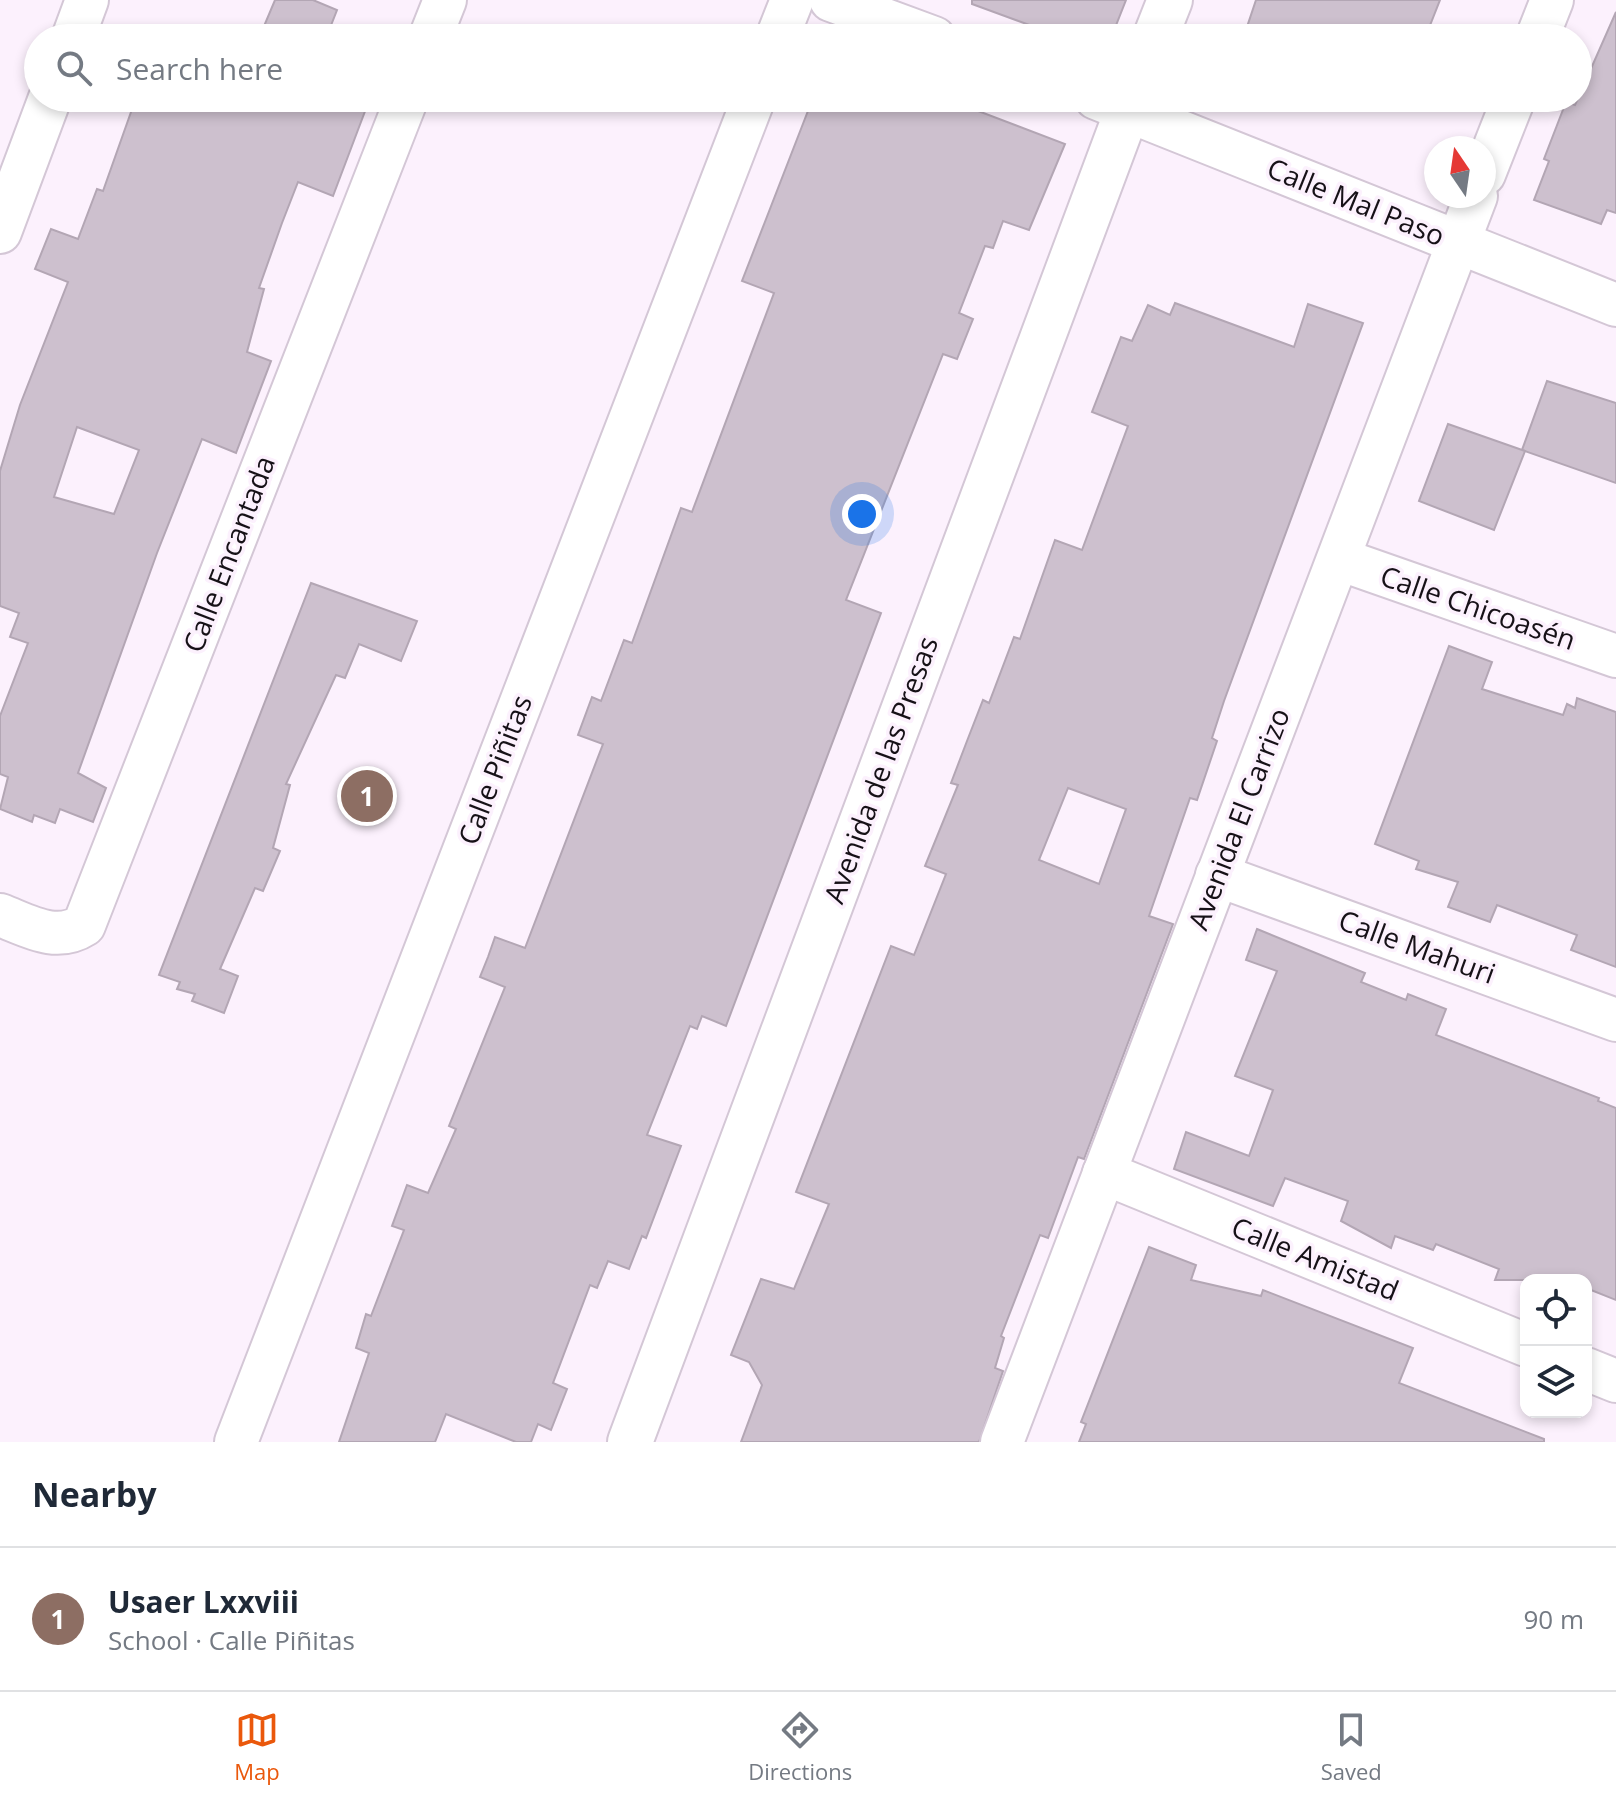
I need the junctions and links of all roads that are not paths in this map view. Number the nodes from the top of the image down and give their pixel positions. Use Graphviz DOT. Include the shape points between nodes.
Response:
graph roads {
  1 [pos="87,0"];
  2 [pos="445,0"];
  3 [pos="792,0"];
  4 [pos="831,0"];
  5 [pos="1170,0"];
  6 [pos="1552,0"];
  7 [pos="78,24"];
  8 [pos="436,24"];
  9 [pos="783,24"];
  10 [pos="896,24"];
  11 [pos="1161,24"];
  12 [pos="1543,24"];
  13 [pos="45,112"];
  14 [pos="402,112"];
  15 [pos="749,112"];
  16 [pos="1115,112"];
  17 [pos="1143,112"];
  18 [pos="1508,112"];
  19 [pos="1496,144"];
  20 [pos="1471,208"];
  21 [pos="0,232"];
  22 [pos="1457,243"];
  23 [pos="1616,305"];
  24 [pos="1339,559"];
  25 [pos="1616,656"];
  26 [pos="1217,875"];
  27 [pos="0,915"];
  28 [pos="1616,1020"];
  29 [pos="1104,1173"];
  30 [pos="1520,1343"];
  31 [pos="1592,1371"];
  32 [pos="1616,1381"];
  33 [pos="234,1440"];
  34 [pos="630,1442"];
  35 [pos="1002,1442"];
  1 -- 7 [label="street"];
  2 -- 8 [label="street"];
  3 -- 9 [label="street"];
  4 -- 10 [label="street"];
  5 -- 11 [label="street"];
  6 -- 12 [label="street"];
  13 -- 21 [label="street"];
  14 -- 27 [label="street, Calle Encantada" via="84,925 56,935"];
  15 -- 33 [label="street, Calle Piñitas"];
  16 -- 34 [label="street, Avenida de las Presas"];
  17 -- 22 [label="street, Calle Mal Paso"];
  18 -- 19 [label="street"];
  20 -- 22 [label="street, Avenida El Carrizo"];
  22 -- 23 [label="street, Calle Mal Paso"];
  22 -- 24 [label="street, Avenida El Carrizo"];
  24 -- 25 [label="street, Calle Chicoasén"];
  24 -- 26 [label="street, Avenida El Carrizo"];
  26 -- 28 [label="street, Calle Mahuri"];
  26 -- 29 [label="street, Avenida El Carrizo"];
  29 -- 30 [label="street, Calle Amistad"];
  29 -- 35 [label="street, Avenida El Carrizo"];
  31 -- 32 [label="street"];
}
